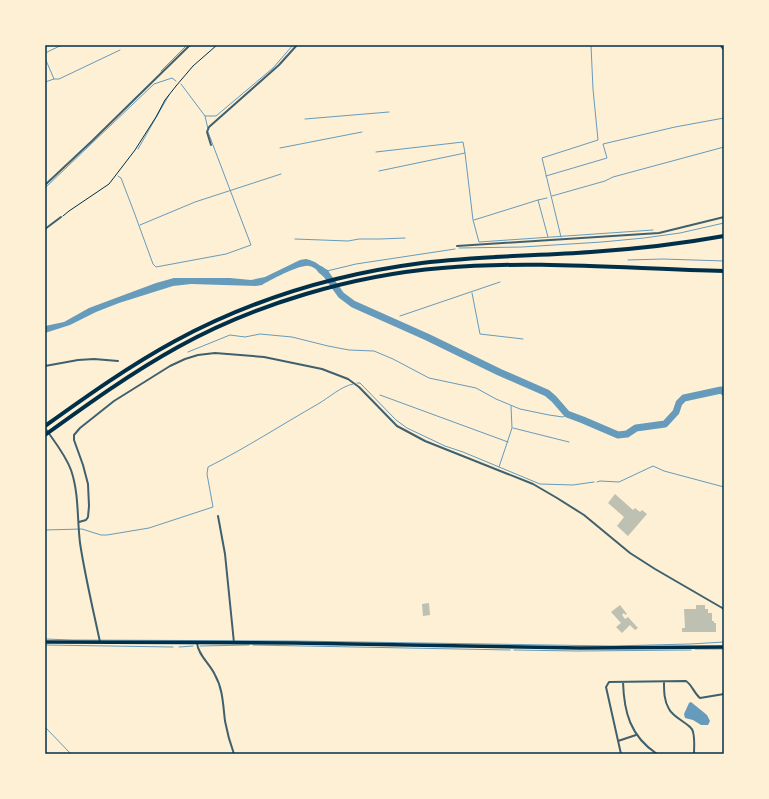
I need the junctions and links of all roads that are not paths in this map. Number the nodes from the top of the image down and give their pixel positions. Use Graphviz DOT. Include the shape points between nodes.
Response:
graph roads {
  1 [pos="190,45"];
  2 [pos="297,45"];
  3 [pos="720,45"];
  4 [pos="724,49"];
  5 [pos="211,145"];
  6 [pos="45,185"];
  7 [pos="724,217"];
  8 [pos="61,218"];
  9 [pos="45,229"];
  10 [pos="724,236"];
  11 [pos="457,246"];
  12 [pos="724,271"];
  13 [pos="118,361"];
  14 [pos="45,366"];
  15 [pos="45,427"];
  16 [pos="45,435"];
  17 [pos="218,516"];
  18 [pos="79,522"];
  19 [pos="724,609"];
  20 [pos="45,642"];
  21 [pos="101,643"];
  22 [pos="197,643"];
  23 [pos="234,643"];
  24 [pos="724,646"];
  25 [pos="623,682"];
  26 [pos="664,682"];
  27 [pos="724,694"];
  28 [pos="636,735"];
  29 [pos="618,741"];
  30 [pos="234,754"];
  31 [pos="621,754"];
  32 [pos="657,754"];
  33 [pos="694,754"];
  1 -- 6 [label="street"];
  2 -- 5 [label="street" via="279,65 208,127"];
  3 -- 4 [label="street"];
  7 -- 11 [label="street" via="658,233"];
  8 -- 9 [label="street"];
  10 -- 15 [label="highway" via="614,250 422,263 324,282 258,304 199,329 126,370"];
  12 -- 16 [label="highway" via="568,265 459,266 397,273 344,284 260,310 180,346 130,375"];
  13 -- 14 [label="street" via="78,360"];
  15 -- 18 [label="street" via="67,461 73,477"];
  17 -- 23 [label="street" via="225,554"];
  18 -- 19 [label="street" via="88,517 89,506 88,484 74,440 74,435 80,428 114,401 185,359 215,353 264,357 322,369 348,379 397,426 533,484 584,515 630,553"];
  18 -- 21 [label="street" via="87,581"];
  20 -- 21 [label="main road"];
  21 -- 22 [label="main road"];
  22 -- 23 [label="main road"];
  22 -- 30 [label="street" via="199,651 218,681"];
  23 -- 24 [label="main road" via="580,648"];
  25 -- 26 [label="street"];
  25 -- 28 [label="street" via="626,710"];
  25 -- 29 [label="street" via="610,682 606,687"];
  26 -- 27 [label="street" via="686,681 700,698"];
  26 -- 33 [label="street" via="665,700 669,710 676,718 691,727"];
  28 -- 29 [label="street"];
  28 -- 32 [label="street"];
  29 -- 31 [label="street"];
}
